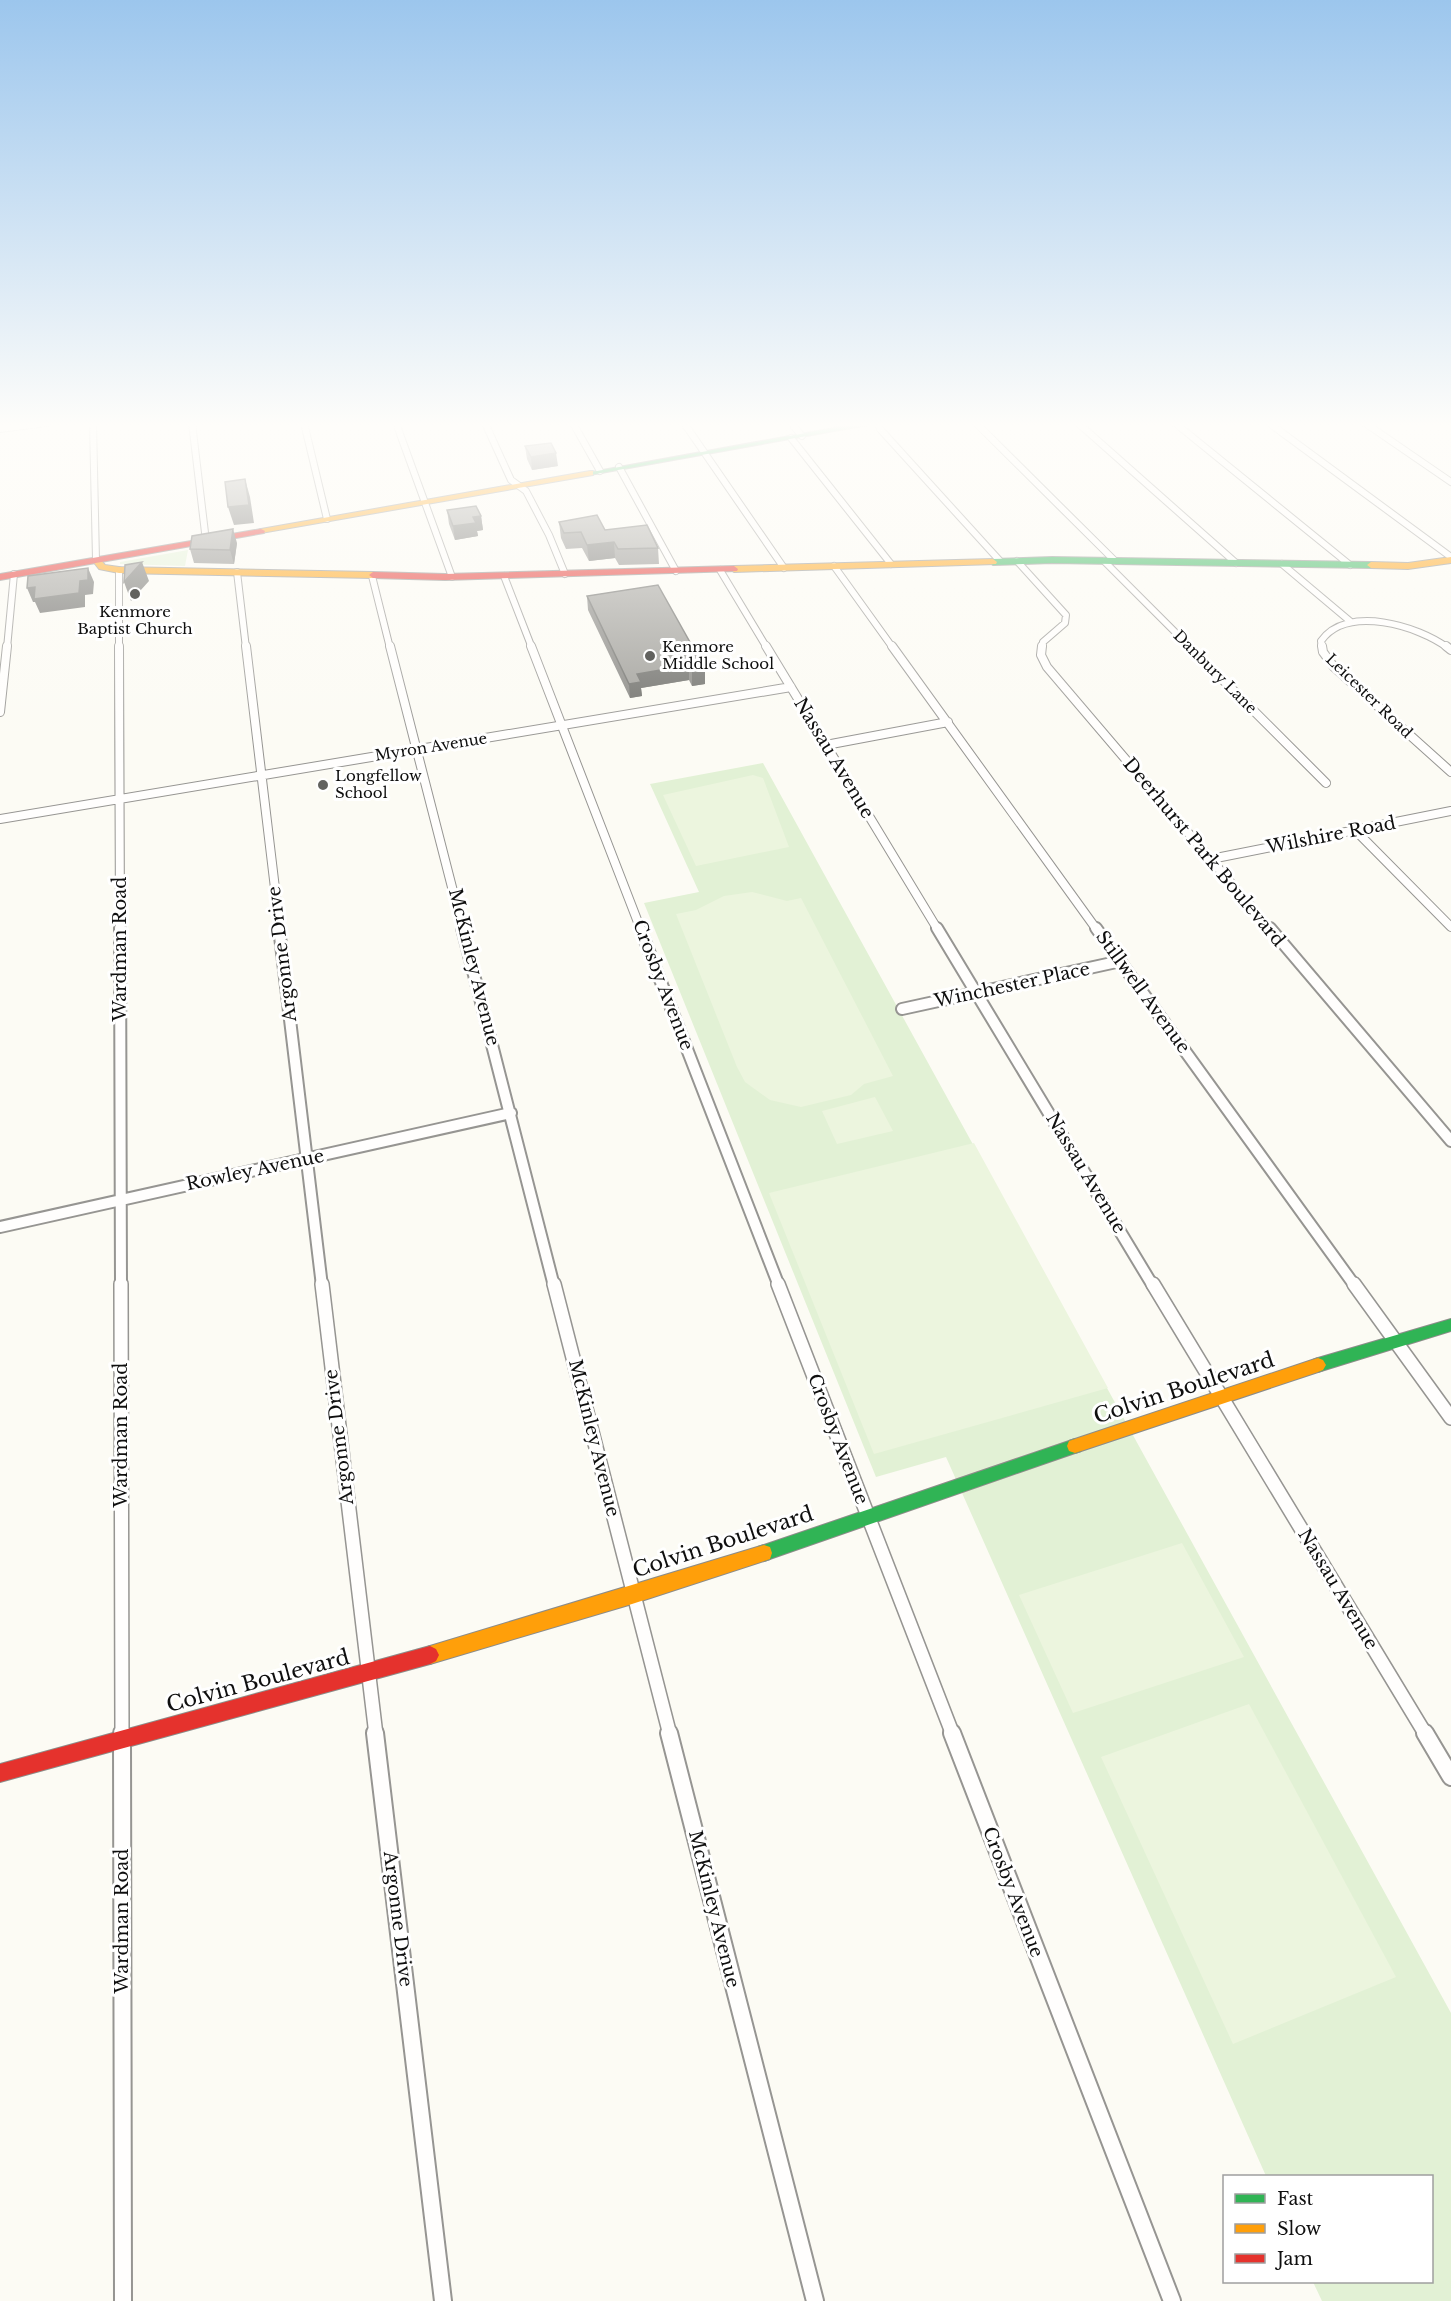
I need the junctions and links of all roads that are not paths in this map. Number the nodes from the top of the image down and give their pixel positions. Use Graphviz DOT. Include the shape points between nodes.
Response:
graph roads {
  1 [pos="95,530"];
  2 [pos="205,530"];
  3 [pos="264,530"];
  4 [pos="435,530"];
  5 [pos="546,530"];
  6 [pos="654,530"];
  7 [pos="758,530"];
  8 [pos="866,530"];
  9 [pos="973,530"];
  10 [pos="1079,530"];
  11 [pos="1199,530"];
  12 [pos="1307,530"];
  13 [pos="1414,530"];
  14 [pos="206,541"];
  15 [pos="1451,558"];
  16 [pos="96,560"];
  17 [pos="1000,561"];
  18 [pos="1017,561"];
  19 [pos="1109,561"];
  20 [pos="1236,563"];
  21 [pos="891,564"];
  22 [pos="1282,564"];
  23 [pos="1350,565"];
  24 [pos="834,566"];
  25 [pos="784,568"];
  26 [pos="119,570"];
  27 [pos="720,570"];
  28 [pos="676,571"];
  29 [pos="237,572"];
  30 [pos="565,574"];
  31 [pos="7,575"];
  32 [pos="372,576"];
  33 [pos="504,576"];
  34 [pos="452,577"];
  35 [pos="1351,622"];
  36 [pos="1451,650"];
  37 [pos="791,687"];
  38 [pos="0,712"];
  39 [pos="948,722"];
  40 [pos="562,725"];
  41 [pos="826,745"];
  42 [pos="418,749"];
  43 [pos="1451,772"];
  44 [pos="261,776"];
  45 [pos="1326,783"];
  46 [pos="120,799"];
  47 [pos="1451,811"];
  48 [pos="0,819"];
  49 [pos="1355,830"];
  50 [pos="1211,860"];
  51 [pos="1451,927"];
  52 [pos="1121,961"];
  53 [pos="976,993"];
  54 [pos="902,1009"];
  55 [pos="511,1113"];
  56 [pos="1451,1141"];
  57 [pos="306,1159"];
  58 [pos="120,1200"];
  59 [pos="0,1227"];
  60 [pos="1451,1325"];
  61 [pos="1395,1341"];
  62 [pos="1222,1397"];
  63 [pos="1451,1418"];
  64 [pos="868,1517"];
  65 [pos="633,1594"];
  66 [pos="367,1673"];
  67 [pos="121,1740"];
  68 [pos="0,1773"];
  69 [pos="1451,1777"];
  70 [pos="123,2301"];
  71 [pos="443,2301"];
  72 [pos="815,2301"];
  73 [pos="1172,2301"];
  1 -- 16 [label="street"];
  2 -- 14 [label="street"];
  3 -- 14 [label="street"];
  4 -- 34 [label="street"];
  5 -- 30 [label="street"];
  6 -- 28 [label="street"];
  7 -- 25 [label="street"];
  8 -- 21 [label="street"];
  9 -- 17 [label="street"];
  10 -- 19 [label="street, Danbury Lane"];
  11 -- 20 [label="street"];
  12 -- 23 [label="street"];
  13 -- 15 [label="street"];
  14 -- 16 [label="street"];
  15 -- 23 [label="street" via="1408,566"];
  16 -- 26 [label="street" via="102,567"];
  16 -- 31 [label="street"];
  17 -- 18 [label="street"];
  17 -- 21 [label="street"];
  18 -- 19 [label="street"];
  18 -- 50 [label="street, Deerhurst Park Boulevard" via="1066,615 1065,623 1047,637 1041,648 1047,667"];
  19 -- 20 [label="street"];
  19 -- 45 [label="street, Danbury Lane"];
  20 -- 22 [label="street"];
  21 -- 24 [label="street"];
  22 -- 23 [label="street"];
  22 -- 35 [label="street"];
  24 -- 25 [label="street"];
  24 -- 39 [label="street, Stillwell Avenue"];
  25 -- 27 [label="street"];
  26 -- 29 [label="street"];
  26 -- 46 [label="street, Wardman Road"];
  27 -- 28 [label="street"];
  27 -- 37 [label="street, Nassau Avenue"];
  28 -- 30 [label="street"];
  29 -- 32 [label="street"];
  29 -- 44 [label="street, Argonne Drive"];
  30 -- 33 [label="street"];
  31 -- 38 [label="street"];
  32 -- 34 [label="street"];
  32 -- 42 [label="street, McKinley Avenue"];
  33 -- 34 [label="street"];
  33 -- 40 [label="street, Crosby Avenue"];
  35 -- 36 [label="street" via="1398,624 1427,634"];
  35 -- 43 [label="street, Leicester Road" via="1324,635 1324,655"];
  37 -- 40 [label="street, Myron Avenue"];
  37 -- 41 [label="street, Nassau Avenue"];
  39 -- 41 [label="street"];
  39 -- 52 [label="street, Stillwell Avenue"];
  40 -- 42 [label="street, Myron Avenue"];
  40 -- 64 [label="street, Crosby Avenue"];
  41 -- 53 [label="street, Nassau Avenue"];
  42 -- 44 [label="street, Myron Avenue"];
  42 -- 55 [label="street, McKinley Avenue"];
  44 -- 46 [label="street, Myron Avenue"];
  44 -- 57 [label="street, Argonne Drive"];
  46 -- 48 [label="street, Myron Avenue"];
  46 -- 58 [label="street, Wardman Road"];
  47 -- 49 [label="street, Wilshire Road"];
  49 -- 50 [label="street, Wilshire Road"];
  49 -- 51 [label="street"];
  50 -- 56 [label="street, Deerhurst Park Boulevard"];
  52 -- 53 [label="street, Winchester Place"];
  52 -- 61 [label="street, Stillwell Avenue"];
  53 -- 54 [label="street, Winchester Place"];
  53 -- 62 [label="street, Nassau Avenue"];
  55 -- 57 [label="street, Rowley Avenue"];
  55 -- 65 [label="street, McKinley Avenue"];
  57 -- 58 [label="street, Rowley Avenue"];
  57 -- 66 [label="street, Argonne Drive"];
  58 -- 59 [label="street, Rowley Avenue"];
  58 -- 67 [label="street, Wardman Road"];
  60 -- 61 [label="street, Colvin Boulevard"];
  61 -- 62 [label="street, Colvin Boulevard"];
  61 -- 63 [label="street, Stillwell Avenue"];
  62 -- 64 [label="street, Colvin Boulevard"];
  62 -- 69 [label="street, Nassau Avenue"];
  64 -- 65 [label="street, Colvin Boulevard"];
  64 -- 73 [label="street, Crosby Avenue"];
  65 -- 66 [label="street, Colvin Boulevard"];
  65 -- 72 [label="street, McKinley Avenue"];
  66 -- 67 [label="street, Colvin Boulevard"];
  66 -- 71 [label="street, Argonne Drive"];
  67 -- 68 [label="street, Colvin Boulevard"];
  67 -- 70 [label="street, Wardman Road"];
}
